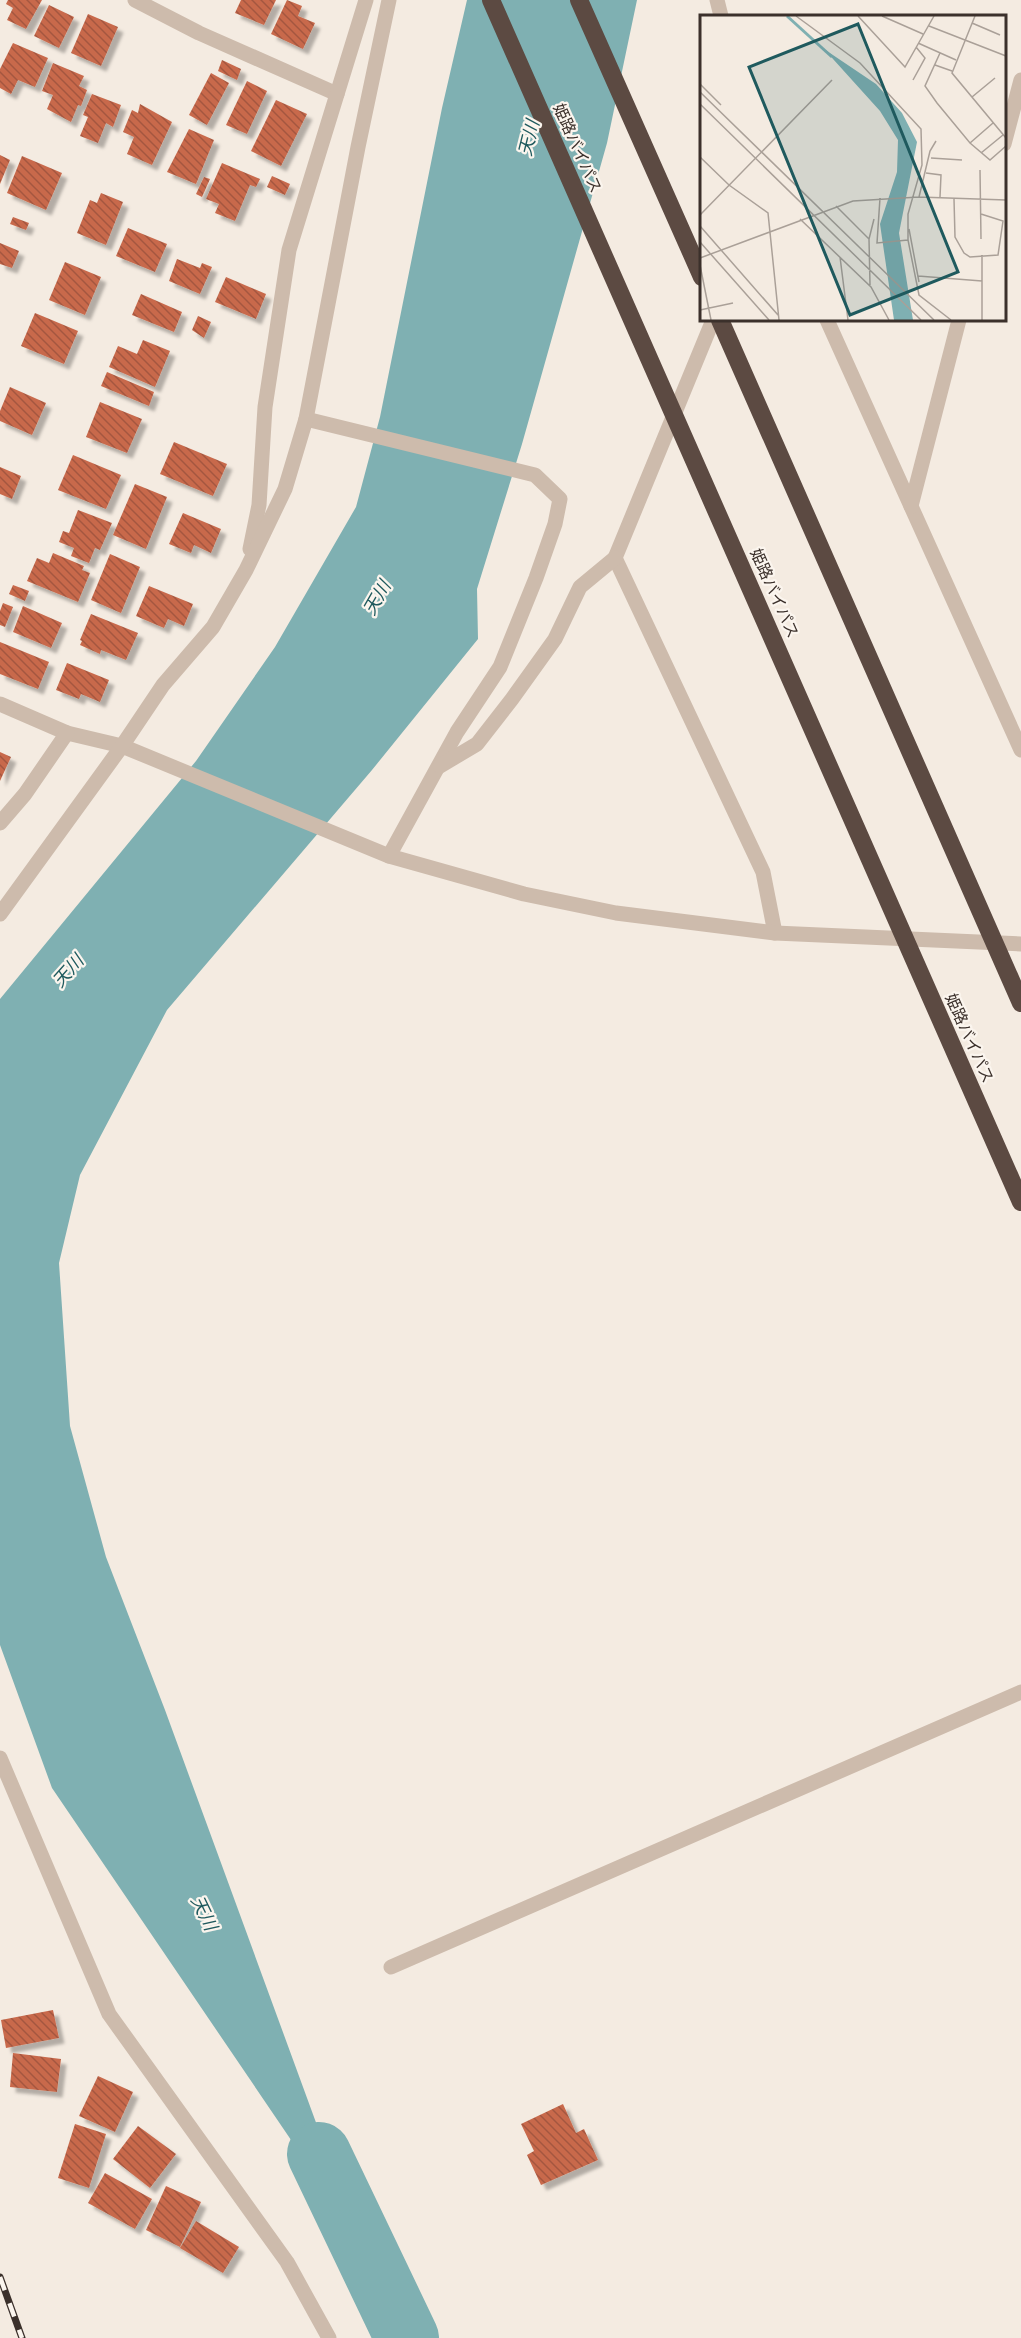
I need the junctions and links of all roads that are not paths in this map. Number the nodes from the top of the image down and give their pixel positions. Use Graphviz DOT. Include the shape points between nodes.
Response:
graph roads {
  1 [pos="135,0"];
  2 [pos="366,0"];
  3 [pos="389,0"];
  4 [pos="491,0"];
  5 [pos="579,0"];
  6 [pos="717,0"];
  7 [pos="721,15"];
  8 [pos="1021,80"];
  9 [pos="336,94"];
  10 [pos="1006,140"];
  11 [pos="700,273"];
  12 [pos="713,321"];
  13 [pos="720,321"];
  14 [pos="826,321"];
  15 [pos="959,321"];
  16 [pos="306,418"];
  17 [pos="911,506"];
  18 [pos="615,558"];
  19 [pos="246,570"];
  20 [pos="0,704"];
  21 [pos="67,733"];
  22 [pos="122,746"];
  23 [pos="1021,750"];
  24 [pos="440,766"];
  25 [pos="0,823"];
  26 [pos="389,856"];
  27 [pos="0,914"];
  28 [pos="775,933"];
  29 [pos="1021,944"];
  30 [pos="1021,1004"];
  31 [pos="1021,1202"];
  32 [pos="1021,1692"];
  33 [pos="0,1758"];
  34 [pos="392,1967"];
  35 [pos="329,2338"];
  1 -- 9 [label="street"];
  2 -- 9 [label="street"];
  3 -- 16 [label="street"];
  4 -- 31 [label="highway, 姫路バイパス"];
  5 -- 11 [label="highway"];
  6 -- 7 [label="street"];
  8 -- 10 [label="street"];
  9 -- 19 [label="street" via="289,250 265,407 259,505"];
  12 -- 18 [label="street"];
  13 -- 30 [label="highway"];
  14 -- 17 [label="street"];
  15 -- 17 [label="street"];
  16 -- 19 [label="street" via="285,489"];
  16 -- 24 [label="street" via="535,475 560,499 536,578 500,667 457,732"];
  17 -- 23 [label="street"];
  18 -- 24 [label="street" via="580,587 555,639 477,744"];
  18 -- 28 [label="street" via="763,872"];
  19 -- 22 [label="street" via="213,627 163,685"];
  20 -- 21 [label="street"];
  21 -- 22 [label="street"];
  21 -- 25 [label="street"];
  22 -- 26 [label="street"];
  22 -- 27 [label="street"];
  24 -- 26 [label="street"];
  26 -- 28 [label="street" via="524,894 616,913"];
  28 -- 29 [label="street"];
  32 -- 34 [label="street"];
  33 -- 35 [label="street" via="109,2014 287,2262"];
}
